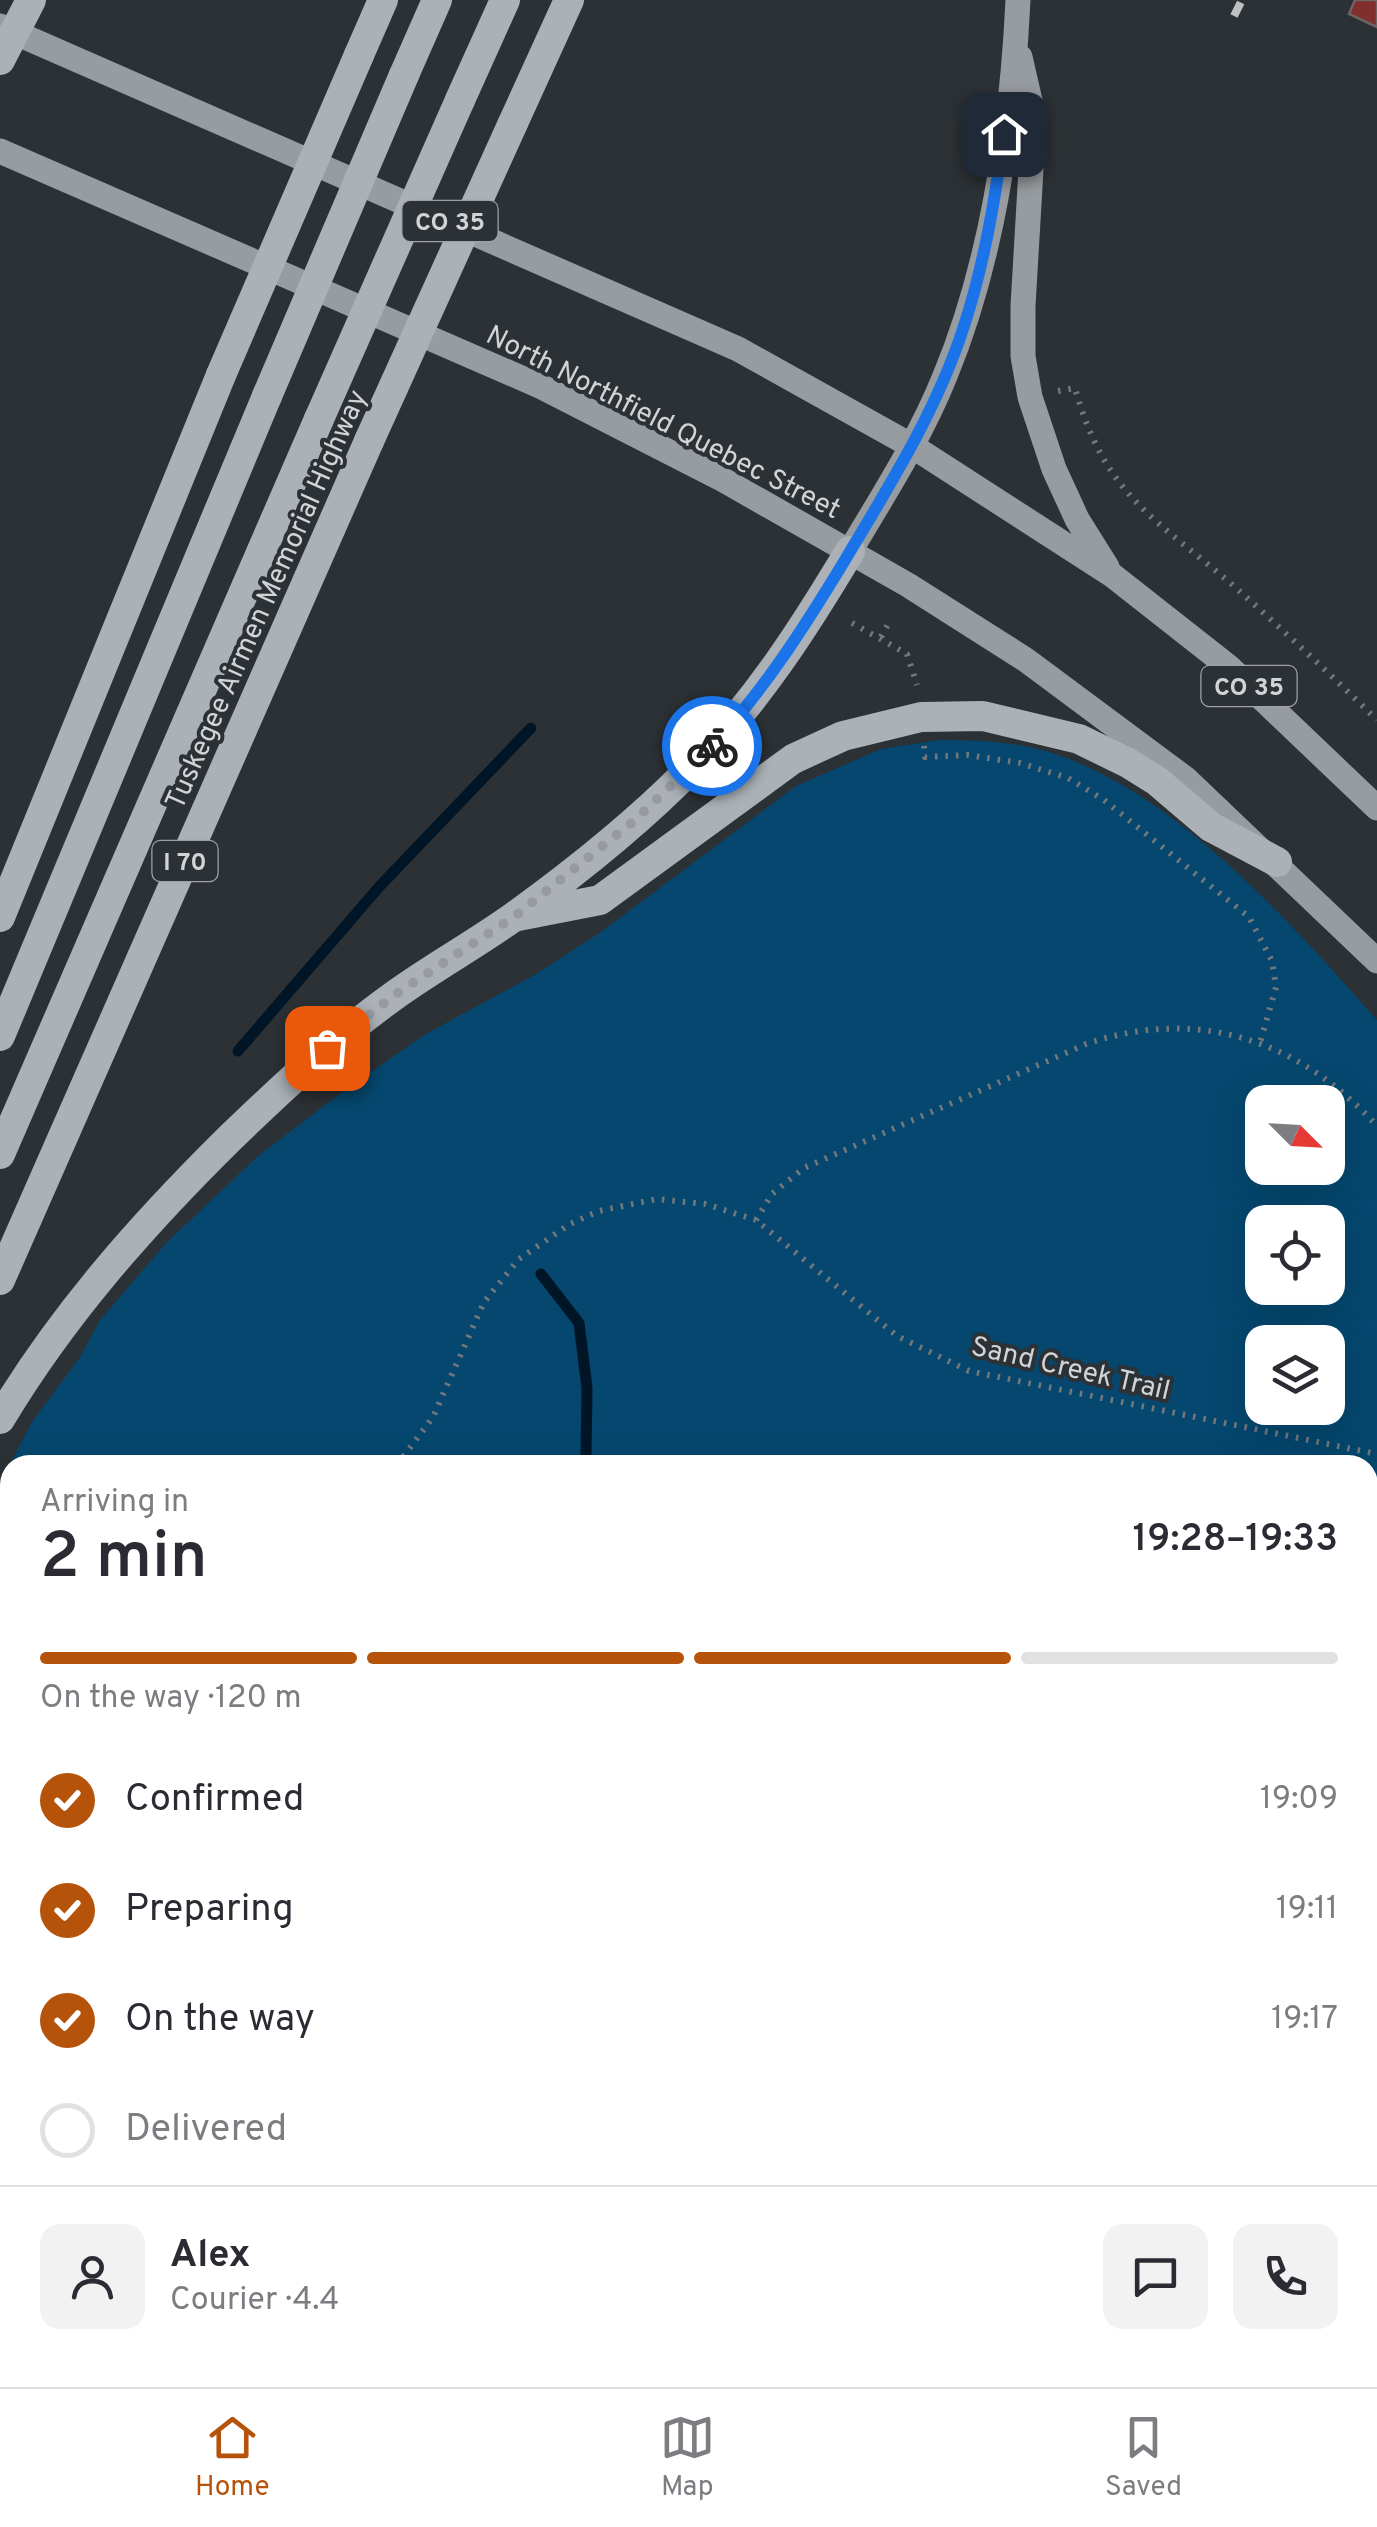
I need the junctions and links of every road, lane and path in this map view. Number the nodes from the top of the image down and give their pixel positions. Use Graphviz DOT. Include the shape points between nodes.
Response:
graph roads {
  1 [pos="31,0"];
  2 [pos="383,0"];
  3 [pos="437,0"];
  4 [pos="504,0"];
  5 [pos="569,0"];
  6 [pos="1018,0"];
  7 [pos="7,29"];
  8 [pos="1016,38"];
  9 [pos="0,60"];
  10 [pos="0,151"];
  11 [pos="1055,392"];
  12 [pos="912,446"];
  13 [pos="850,551"];
  14 [pos="1112,575"];
  15 [pos="890,619"];
  16 [pos="852,623"];
  17 [pos="881,637"];
  18 [pos="920,701"];
  19 [pos="1377,720"];
  20 [pos="923,740"];
  21 [pos="1377,808"];
  22 [pos="1277,862"];
  23 [pos="515,916"];
  24 [pos="0,917"];
  25 [pos="1377,961"];
  26 [pos="0,1036"];
  27 [pos="1260,1044"];
  28 [pos="1377,1126"];
  29 [pos="0,1154"];
  30 [pos="756,1220"];
  31 [pos="0,1280"];
  32 [pos="0,1420"];
  33 [pos="1377,1454"];
  34 [pos="405,1455"];
  1 -- 7 [label="highway"];
  2 -- 24 [label="highway, bridge"];
  3 -- 26 [label="highway, bridge"];
  4 -- 29 [label="highway, bridge"];
  5 -- 31 [label="highway, Tuskegee Airmen Memorial Highway / I 70, bridge"];
  6 -- 8 [label="main road"];
  7 -- 9 [label="highway"];
  7 -- 12 [label="main road, CO 35" via="738,349"];
  8 -- 12 [label="main road" via="975,288"];
  8 -- 14 [label="main road" via="1034,118 1023,306 1030,398 1054,468"];
  10 -- 13 [label="main road, North Northfield Quebec Street" via="542,386"];
  11 -- 19 [label="path" via="1075,388 1087,430 1126,496"];
  12 -- 13 [label="main road"];
  12 -- 14 [label="main road, CO 35"];
  13 -- 22 [label="main road, North Northfield Quebec Street" via="974,624 1076,695 1186,779"];
  13 -- 23 [label="highway" via="808,623 738,718 634,821"];
  14 -- 21 [label="main road, CO 35" via="1229,667"];
  15 -- 17 [label="path"];
  16 -- 17 [label="path"];
  17 -- 18 [label="path" via="913,663"];
  20 -- 27 [label="path" via="925,757 968,754 1068,778 1248,917 1272,961 1276,987"];
  22 -- 23 [label="highway" via="1079,739 982,716 920,717 843,736 792,760 600,900"];
  22 -- 25 [label="main road, North Northfield Quebec Street"];
  23 -- 32 [label="highway" via="393,996 262,1106 113,1260"];
  27 -- 28 [label="path" via="1317,1070"];
  27 -- 30 [label="path" via="1155,1028 1086,1044 804,1168 772,1194"];
  30 -- 33 [label="path, Sand Creek Trail" via="897,1336 969,1371"];
  30 -- 34 [label="path, Sand Creek Trail" via="705,1204 657,1199 627,1202 570,1224 498,1282 434,1417"];
}
